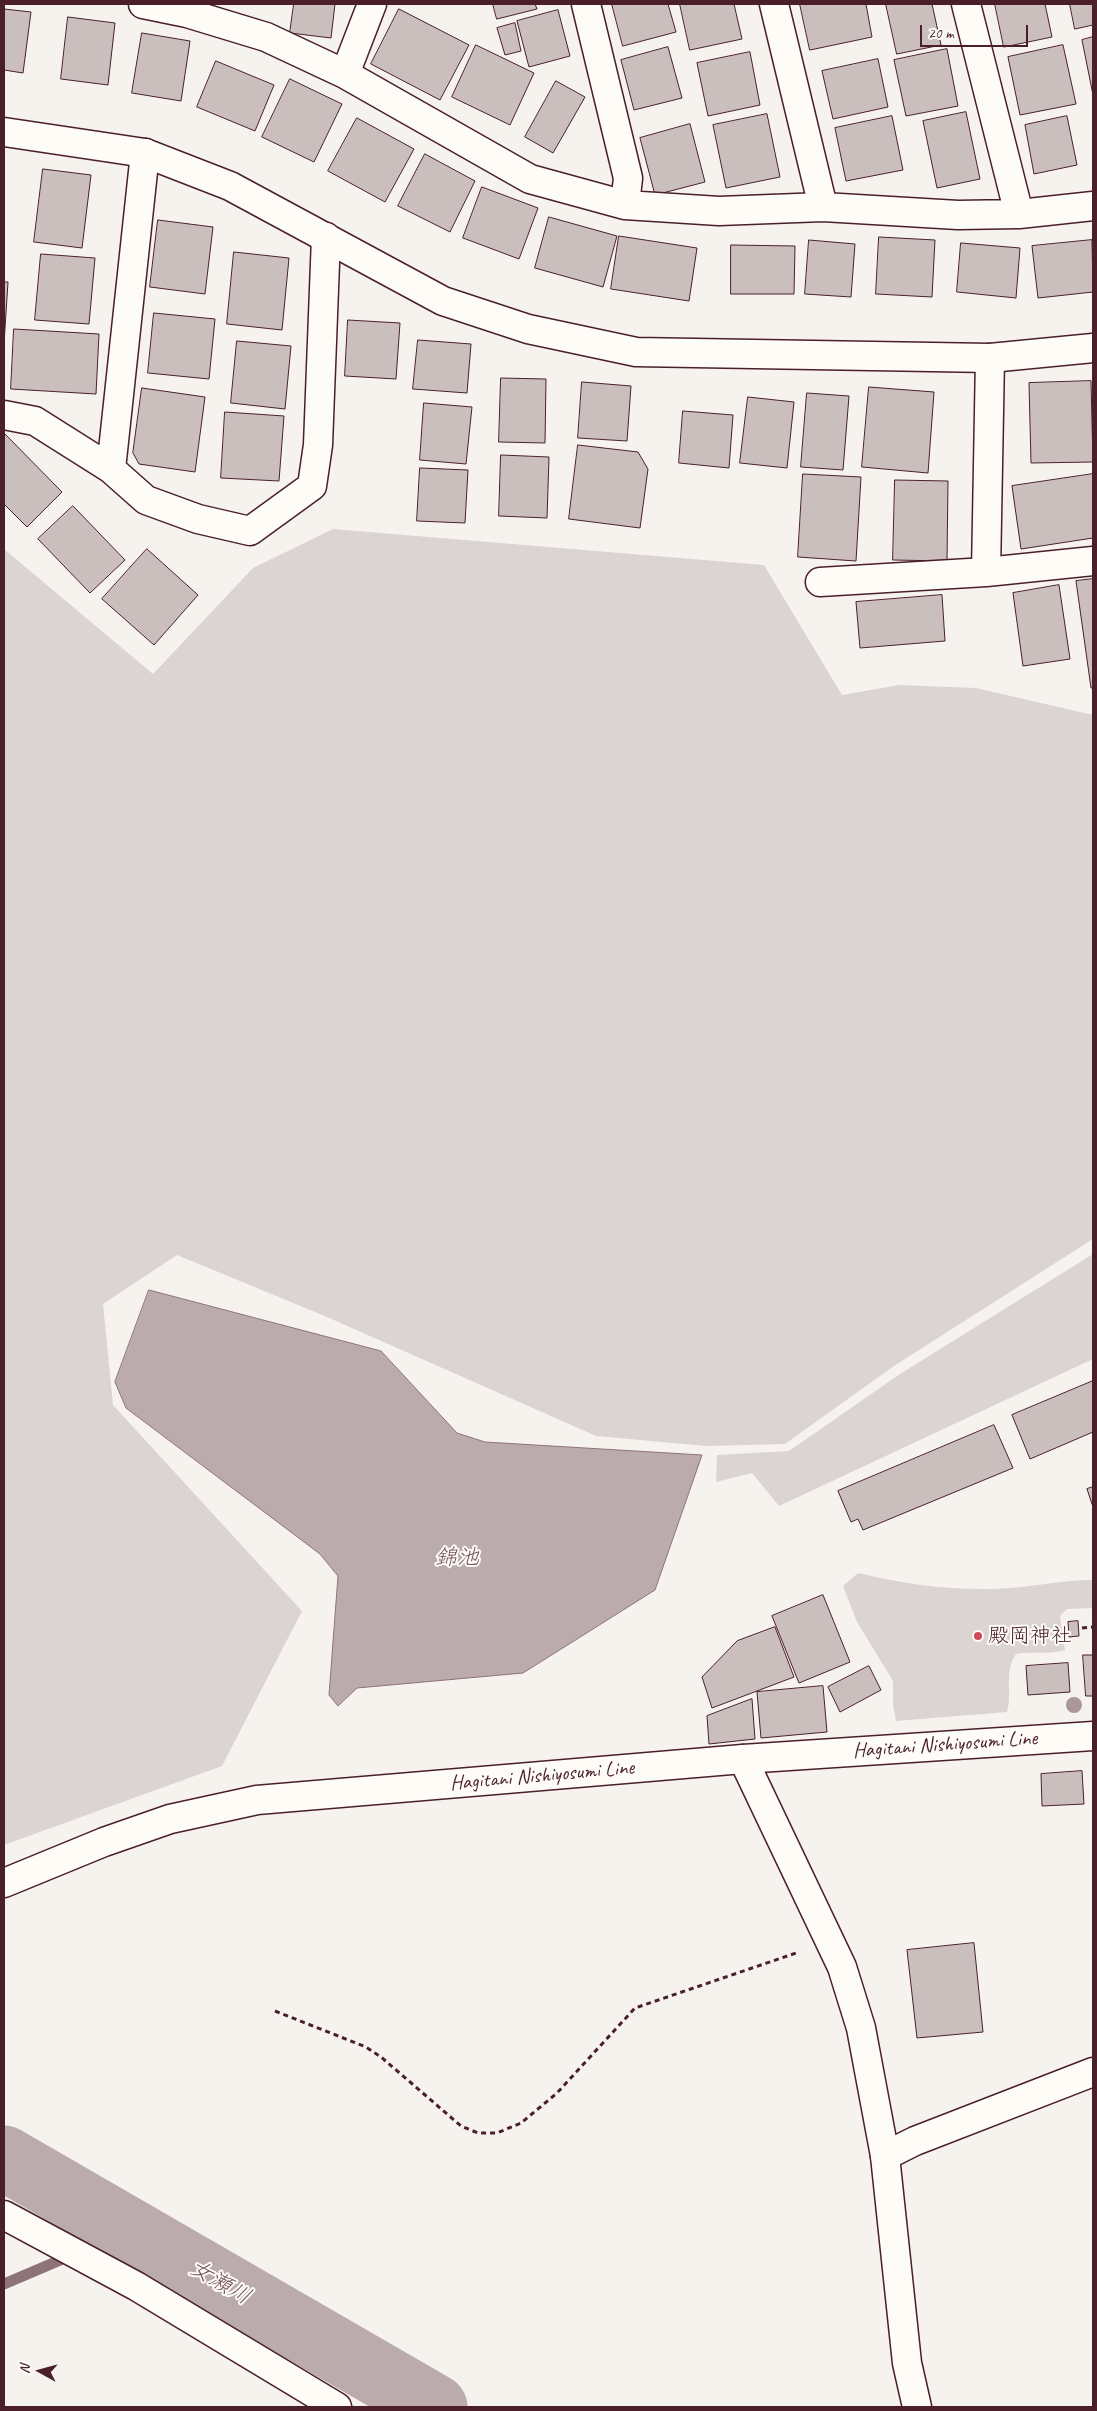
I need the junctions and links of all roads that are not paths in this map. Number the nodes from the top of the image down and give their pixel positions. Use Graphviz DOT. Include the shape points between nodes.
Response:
graph roads {
  1 [pos="143,4"];
  2 [pos="372,4"];
  3 [pos="586,4"];
  4 [pos="774,4"];
  5 [pos="966,4"];
  6 [pos="345,74"];
  7 [pos="4,132"];
  8 [pos="145,153"];
  9 [pos="624,205"];
  10 [pos="1093,206"];
  11 [pos="823,207"];
  12 [pos="1019,214"];
  13 [pos="326,237"];
  14 [pos="1093,348"];
  15 [pos="990,358"];
  16 [pos="4,414"];
  17 [pos="110,469"];
  18 [pos="1093,561"];
  19 [pos="986,572"];
  20 [pos="820,582"];
  21 [pos="1093,1736"];
  22 [pos="743,1759"];
  23 [pos="4,1883"];
  24 [pos="1093,2072"];
  25 [pos="885,2156"];
  26 [pos="4,2216"];
  27 [pos="337,2407"];
  28 [pos="917,2407"];
  1 -- 6 [label="street" via="187,13 266,37"];
  2 -- 6 [label="street"];
  3 -- 9 [label="street" via="628,178"];
  4 -- 11 [label="street"];
  5 -- 12 [label="street"];
  6 -- 9 [label="street" via="530,179"];
  7 -- 8 [label="street"];
  8 -- 13 [label="street" via="230,186"];
  8 -- 17 [label="street"];
  9 -- 11 [label="street" via="719,211"];
  10 -- 12 [label="street"];
  11 -- 12 [label="street" via="958,215"];
  13 -- 15 [label="street" via="443,301 528,329 636,352"];
  13 -- 17 [label="street" via="318,444 312,486 250,531 198,520 146,500"];
  14 -- 15 [label="street"];
  15 -- 19 [label="street"];
  16 -- 17 [label="street" via="35,421"];
  18 -- 19 [label="street"];
  19 -- 20 [label="street"];
  21 -- 22 [label="street, Hagitani Nishiyosumi Line"];
  22 -- 23 [label="street, Hagitani Nishiyosumi Line" via="256,1800 170,1819"];
  22 -- 25 [label="street" via="842,1967 861,2028"];
  24 -- 25 [label="street" via="915,2141"];
  25 -- 28 [label="street" via="907,2364"];
  26 -- 27 [label="street" via="136,2286"];
}
